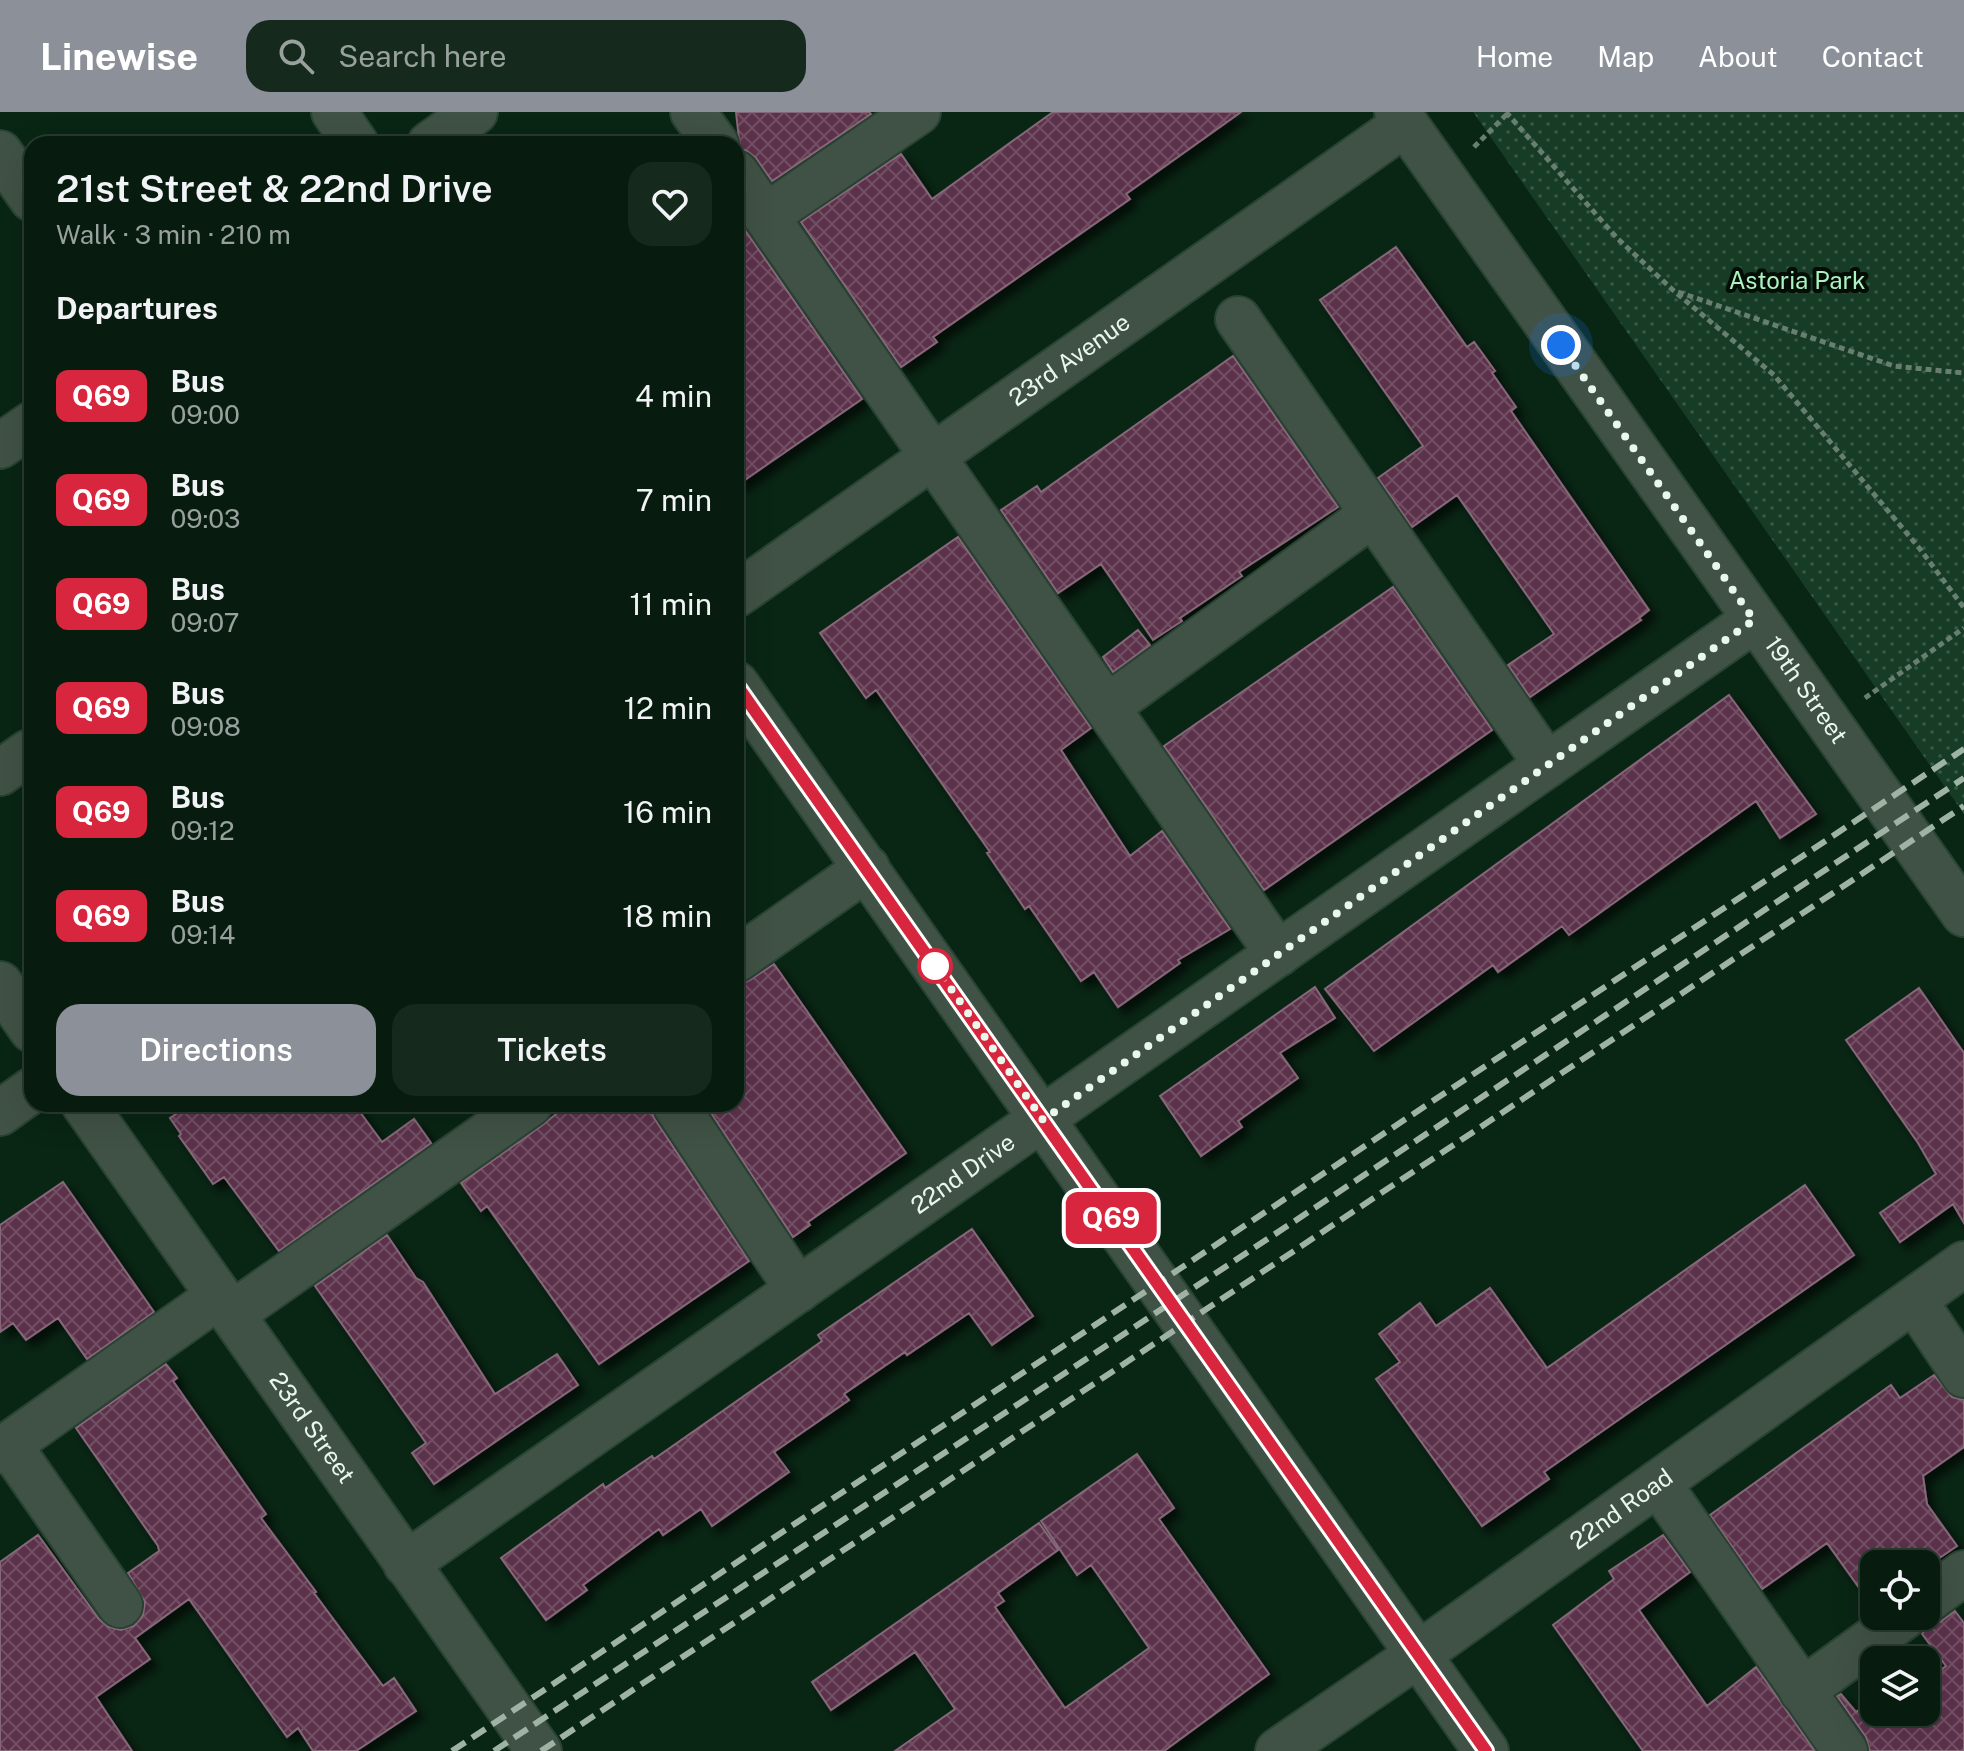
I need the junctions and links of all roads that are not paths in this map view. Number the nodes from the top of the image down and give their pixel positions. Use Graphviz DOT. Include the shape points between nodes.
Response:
graph roads {
  1 [pos="334,112"];
  2 [pos="475,112"];
  3 [pos="693,112"];
  4 [pos="918,112"];
  5 [pos="1401,118"];
  6 [pos="350,136"];
  7 [pos="441,136"];
  8 [pos="710,136"];
  9 [pos="0,153"];
  10 [pos="744,184"];
  11 [pos="24,188"];
  12 [pos="766,216"];
  13 [pos="1238,319"];
  14 [pos="24,430"];
  15 [pos="0,446"];
  16 [pos="933,457"];
  17 [pos="1373,514"];
  18 [pos="744,589"];
  19 [pos="1754,620"];
  20 [pos="744,695"];
  21 [pos="1107,707"];
  22 [pos="1547,765"];
  23 [pos="867,868"];
  24 [pos="1964,914"];
  25 [pos="744,954"];
  26 [pos="1278,954"];
  27 [pos="0,984"];
  28 [pos="24,1018"];
  29 [pos="24,1096"];
  30 [pos="90,1112"];
  31 [pos="518,1112"];
  32 [pos="680,1112"];
  33 [pos="0,1113"];
  34 [pos="1043,1120"];
  35 [pos="1964,1264"];
  36 [pos="798,1290"];
  37 [pos="1914,1300"];
  38 [pos="225,1305"];
  39 [pos="1964,1375"];
  40 [pos="5,1448"];
  41 [pos="1658,1483"];
  42 [pos="406,1564"];
  43 [pos="1964,1573"];
  44 [pos="1940,1591"];
  45 [pos="120,1605"];
  46 [pos="1886,1630"];
  47 [pos="1419,1654"];
  48 [pos="1802,1691"];
  49 [pos="539,1751"];
  50 [pos="1278,1751"];
  51 [pos="1486,1751"];
  52 [pos="1845,1751"];
  1 -- 6 [label="street"];
  2 -- 7 [label="street"];
  3 -- 8 [label="street"];
  4 -- 12 [label="street"];
  5 -- 16 [label="street, 23rd Avenue"];
  5 -- 19 [label="street, 19th Street"];
  9 -- 11 [label="street"];
  10 -- 12 [label="street"];
  12 -- 16 [label="street"];
  13 -- 17 [label="street"];
  14 -- 15 [label="street"];
  16 -- 18 [label="street, 23rd Avenue"];
  16 -- 21 [label="street"];
  17 -- 21 [label="street"];
  17 -- 22 [label="street"];
  19 -- 22 [label="street, 22nd Drive"];
  19 -- 24 [label="street, 19th Street"];
  20 -- 23 [label="street"];
  21 -- 26 [label="street"];
  22 -- 26 [label="street, 22nd Drive"];
  23 -- 25 [label="street"];
  23 -- 34 [label="street"];
  26 -- 34 [label="street, 22nd Drive"];
  27 -- 28 [label="street"];
  29 -- 33 [label="street"];
  30 -- 38 [label="street, 23rd Street"];
  31 -- 38 [label="street"];
  32 -- 36 [label="street"];
  34 -- 36 [label="street, 22nd Drive"];
  34 -- 47 [label="street"];
  35 -- 37 [label="street, 22nd Road"];
  36 -- 42 [label="street, 22nd Drive"];
  37 -- 39 [label="street"];
  37 -- 41 [label="street, 22nd Road"];
  38 -- 40 [label="street"];
  38 -- 42 [label="street, 23rd Street"];
  40 -- 45 [label="street"];
  41 -- 47 [label="street, 22nd Road"];
  41 -- 48 [label="street"];
  42 -- 49 [label="street, 23rd Street"];
  43 -- 44 [label="street"];
  46 -- 48 [label="street"];
  47 -- 50 [label="street, 22nd Road"];
  47 -- 51 [label="street"];
  48 -- 52 [label="street"];
}
